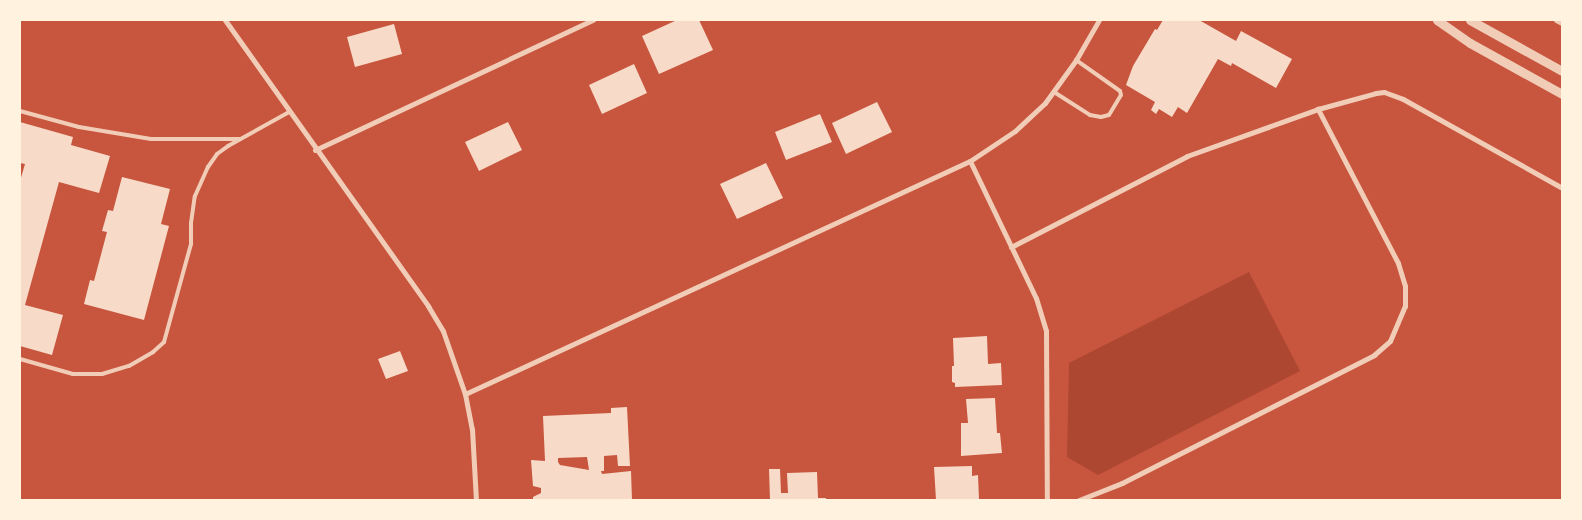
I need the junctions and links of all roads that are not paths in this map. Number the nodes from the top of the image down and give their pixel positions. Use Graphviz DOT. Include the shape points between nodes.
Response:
graph roads {
  1 [pos="224,20"];
  2 [pos="593,20"];
  3 [pos="1099,20"];
  4 [pos="1437,20"];
  5 [pos="1470,20"];
  6 [pos="1556,20"];
  7 [pos="1562,23"];
  8 [pos="1076,60"];
  9 [pos="1562,71"];
  10 [pos="1054,92"];
  11 [pos="1562,94"];
  12 [pos="1318,108"];
  13 [pos="20,111"];
  14 [pos="289,112"];
  15 [pos="240,139"];
  16 [pos="315,150"];
  17 [pos="970,161"];
  18 [pos="1562,188"];
  19 [pos="1011,247"];
  20 [pos="20,359"];
  21 [pos="465,394"];
  22 [pos="476,500"];
  23 [pos="1047,500"];
  24 [pos="1079,500"];
  1 -- 14 [label="street"];
  2 -- 16 [label="street"];
  3 -- 8 [label="street"];
  4 -- 11 [label="street" via="1470,43"];
  5 -- 9 [label="street"];
  6 -- 7 [label="street"];
  8 -- 10 [label="street"];
  8 -- 10 [label="lane" via="1120,90 1121,95 1109,115 1090,115"];
  10 -- 17 [label="street" via="1032,117"];
  12 -- 18 [label="street" via="1376,93 1394,95"];
  12 -- 19 [label="street" via="1187,156"];
  12 -- 24 [label="street" via="1398,263 1405,286 1405,306 1390,340 1365,360 1122,483"];
  13 -- 15 [label="lane" via="78,127 151,139"];
  14 -- 15 [label="lane"];
  14 -- 16 [label="street"];
  15 -- 20 [label="lane" via="217,154 195,196 192,244 164,342 129,366 102,374 73,374"];
  16 -- 21 [label="street" via="428,306 443,331"];
  17 -- 19 [label="street"];
  17 -- 21 [label="street"];
  19 -- 23 [label="street" via="1036,298 1046,331"];
  21 -- 22 [label="street" via="472,429"];
}
